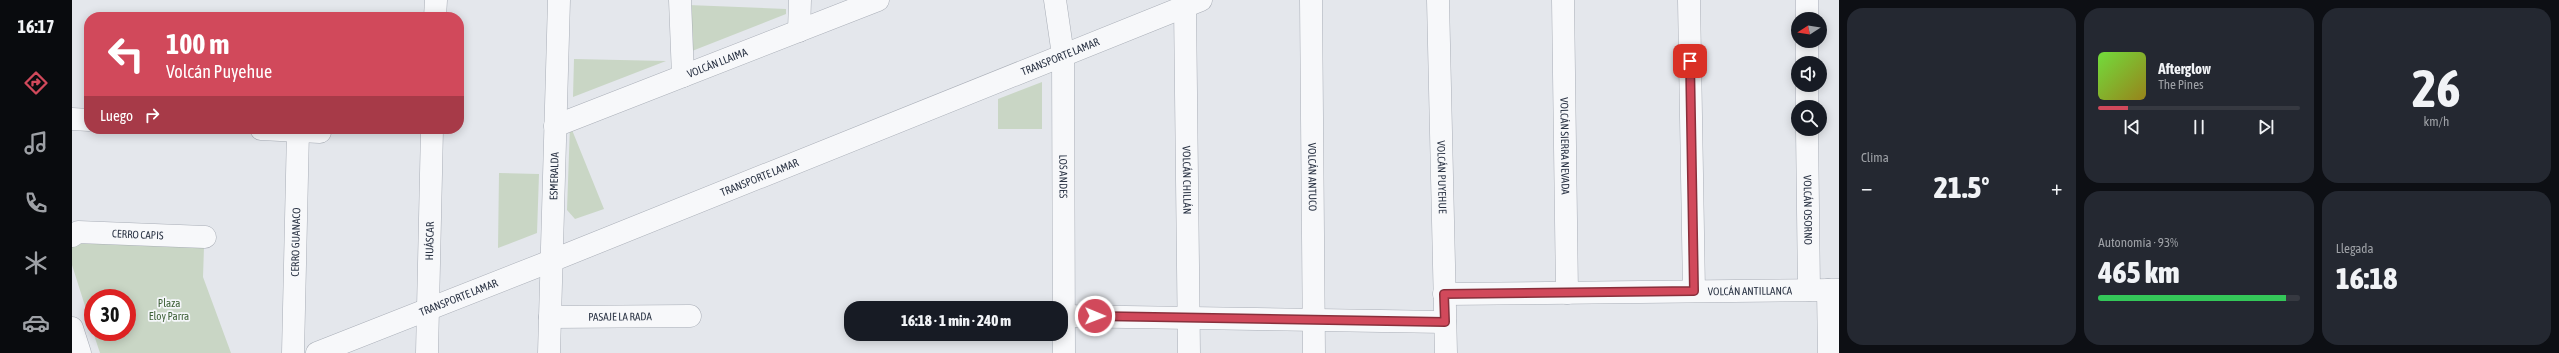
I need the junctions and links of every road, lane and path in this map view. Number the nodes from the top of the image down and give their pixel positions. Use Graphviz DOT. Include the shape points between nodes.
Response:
graph roads {
  1 [pos="436,0"];
  2 [pos="559,0"];
  3 [pos="680,0"];
  4 [pos="800,0"];
  5 [pos="878,0"];
  6 [pos="1055,0"];
  7 [pos="1311,0"];
  8 [pos="1438,0"];
  9 [pos="1563,0"];
  10 [pos="1689,0"];
  11 [pos="1807,0"];
  12 [pos="1193,3"];
  13 [pos="435,12"];
  14 [pos="1807,12"];
  15 [pos="799,31"];
  16 [pos="1063,56"];
  17 [pos="683,76"];
  18 [pos="72,119"];
  19 [pos="84,120"];
  20 [pos="555,126"];
  21 [pos="298,134"];
  22 [pos="432,134"];
  23 [pos="1809,136"];
  24 [pos="72,236"];
  25 [pos="204,237"];
  26 [pos="551,261"];
  27 [pos="1825,290"];
  28 [pos="1694,291"];
  29 [pos="1566,293"];
  30 [pos="1444,294"];
  31 [pos="1062,301"];
  32 [pos="428,310"];
  33 [pos="690,316"];
  34 [pos="1068,316"];
  35 [pos="550,317"];
  36 [pos="1189,318"];
  37 [pos="1314,320"];
  38 [pos="1445,322"];
  39 [pos="72,328"];
  40 [pos="1063,341"];
  41 [pos="80,353"];
  42 [pos="293,353"];
  43 [pos="316,353"];
  44 [pos="427,353"];
  45 [pos="549,353"];
  46 [pos="1064,353"];
  47 [pos="1189,353"];
  48 [pos="1314,353"];
  49 [pos="1446,353"];
  50 [pos="1829,353"];
  1 -- 13 [label="street"];
  2 -- 20 [label="street, ESMERALDA"];
  3 -- 17 [label="street"];
  4 -- 15 [label="street"];
  5 -- 15 [label="street, VOLCÁN LLAIMA"];
  6 -- 16 [label="street, LOS ANDES"];
  7 -- 37 [label="street, VOLCÁN ANTUCO"];
  8 -- 30 [label="street, VOLCÁN PUYEHUE"];
  9 -- 29 [label="street, VOLCÁN SIERRA NEVADA"];
  10 -- 28 [label="street"];
  11 -- 14 [label="street"];
  12 -- 16 [label="street, TRANSPORTE LAMAR"];
  12 -- 36 [label="street, VOLCÁN CHILLÁN"];
  15 -- 17 [label="street, VOLCÁN LLAIMA"];
  16 -- 26 [label="street, TRANSPORTE LAMAR"];
  16 -- 31 [label="street, LOS ANDES"];
  17 -- 20 [label="street, VOLCÁN LLAIMA"];
  18 -- 19 [label="street"];
  20 -- 26 [label="street, ESMERALDA"];
  21 -- 42 [label="street, CERRO GUANACO"];
  22 -- 32 [label="street, HUÁSCAR"];
  23 -- 27 [label="street, VOLCÁN OSORNO"];
  24 -- 25 [label="street, CERRO CAPIS" via="78,232"];
  26 -- 32 [label="street, TRANSPORTE LAMAR"];
  26 -- 35 [label="street, ESMERALDA"];
  27 -- 28 [label="street, VOLCÁN ANTILLANCA"];
  27 -- 50 [label="street, VOLCÁN OSORNO"];
  28 -- 29 [label="street, VOLCÁN ANTILLANCA"];
  29 -- 30 [label="street, VOLCÁN ANTILLANCA"];
  30 -- 38 [label="street, VOLCÁN PUYEHUE"];
  32 -- 43 [label="street, TRANSPORTE LAMAR"];
  32 -- 44 [label="street, HUÁSCAR"];
  33 -- 35 [label="street, PASAJE LA RADA"];
  34 -- 36 [label="street"];
  35 -- 45 [label="street, ESMERALDA"];
  36 -- 37 [label="street"];
  36 -- 47 [label="street, VOLCÁN CHILLÁN"];
  37 -- 38 [label="street"];
  37 -- 48 [label="street, VOLCÁN ANTUCO"];
  38 -- 49 [label="street, VOLCÁN PUYEHUE"];
  39 -- 41 [label="street"];
  40 -- 46 [label="street, LOS ANDES"];
}
